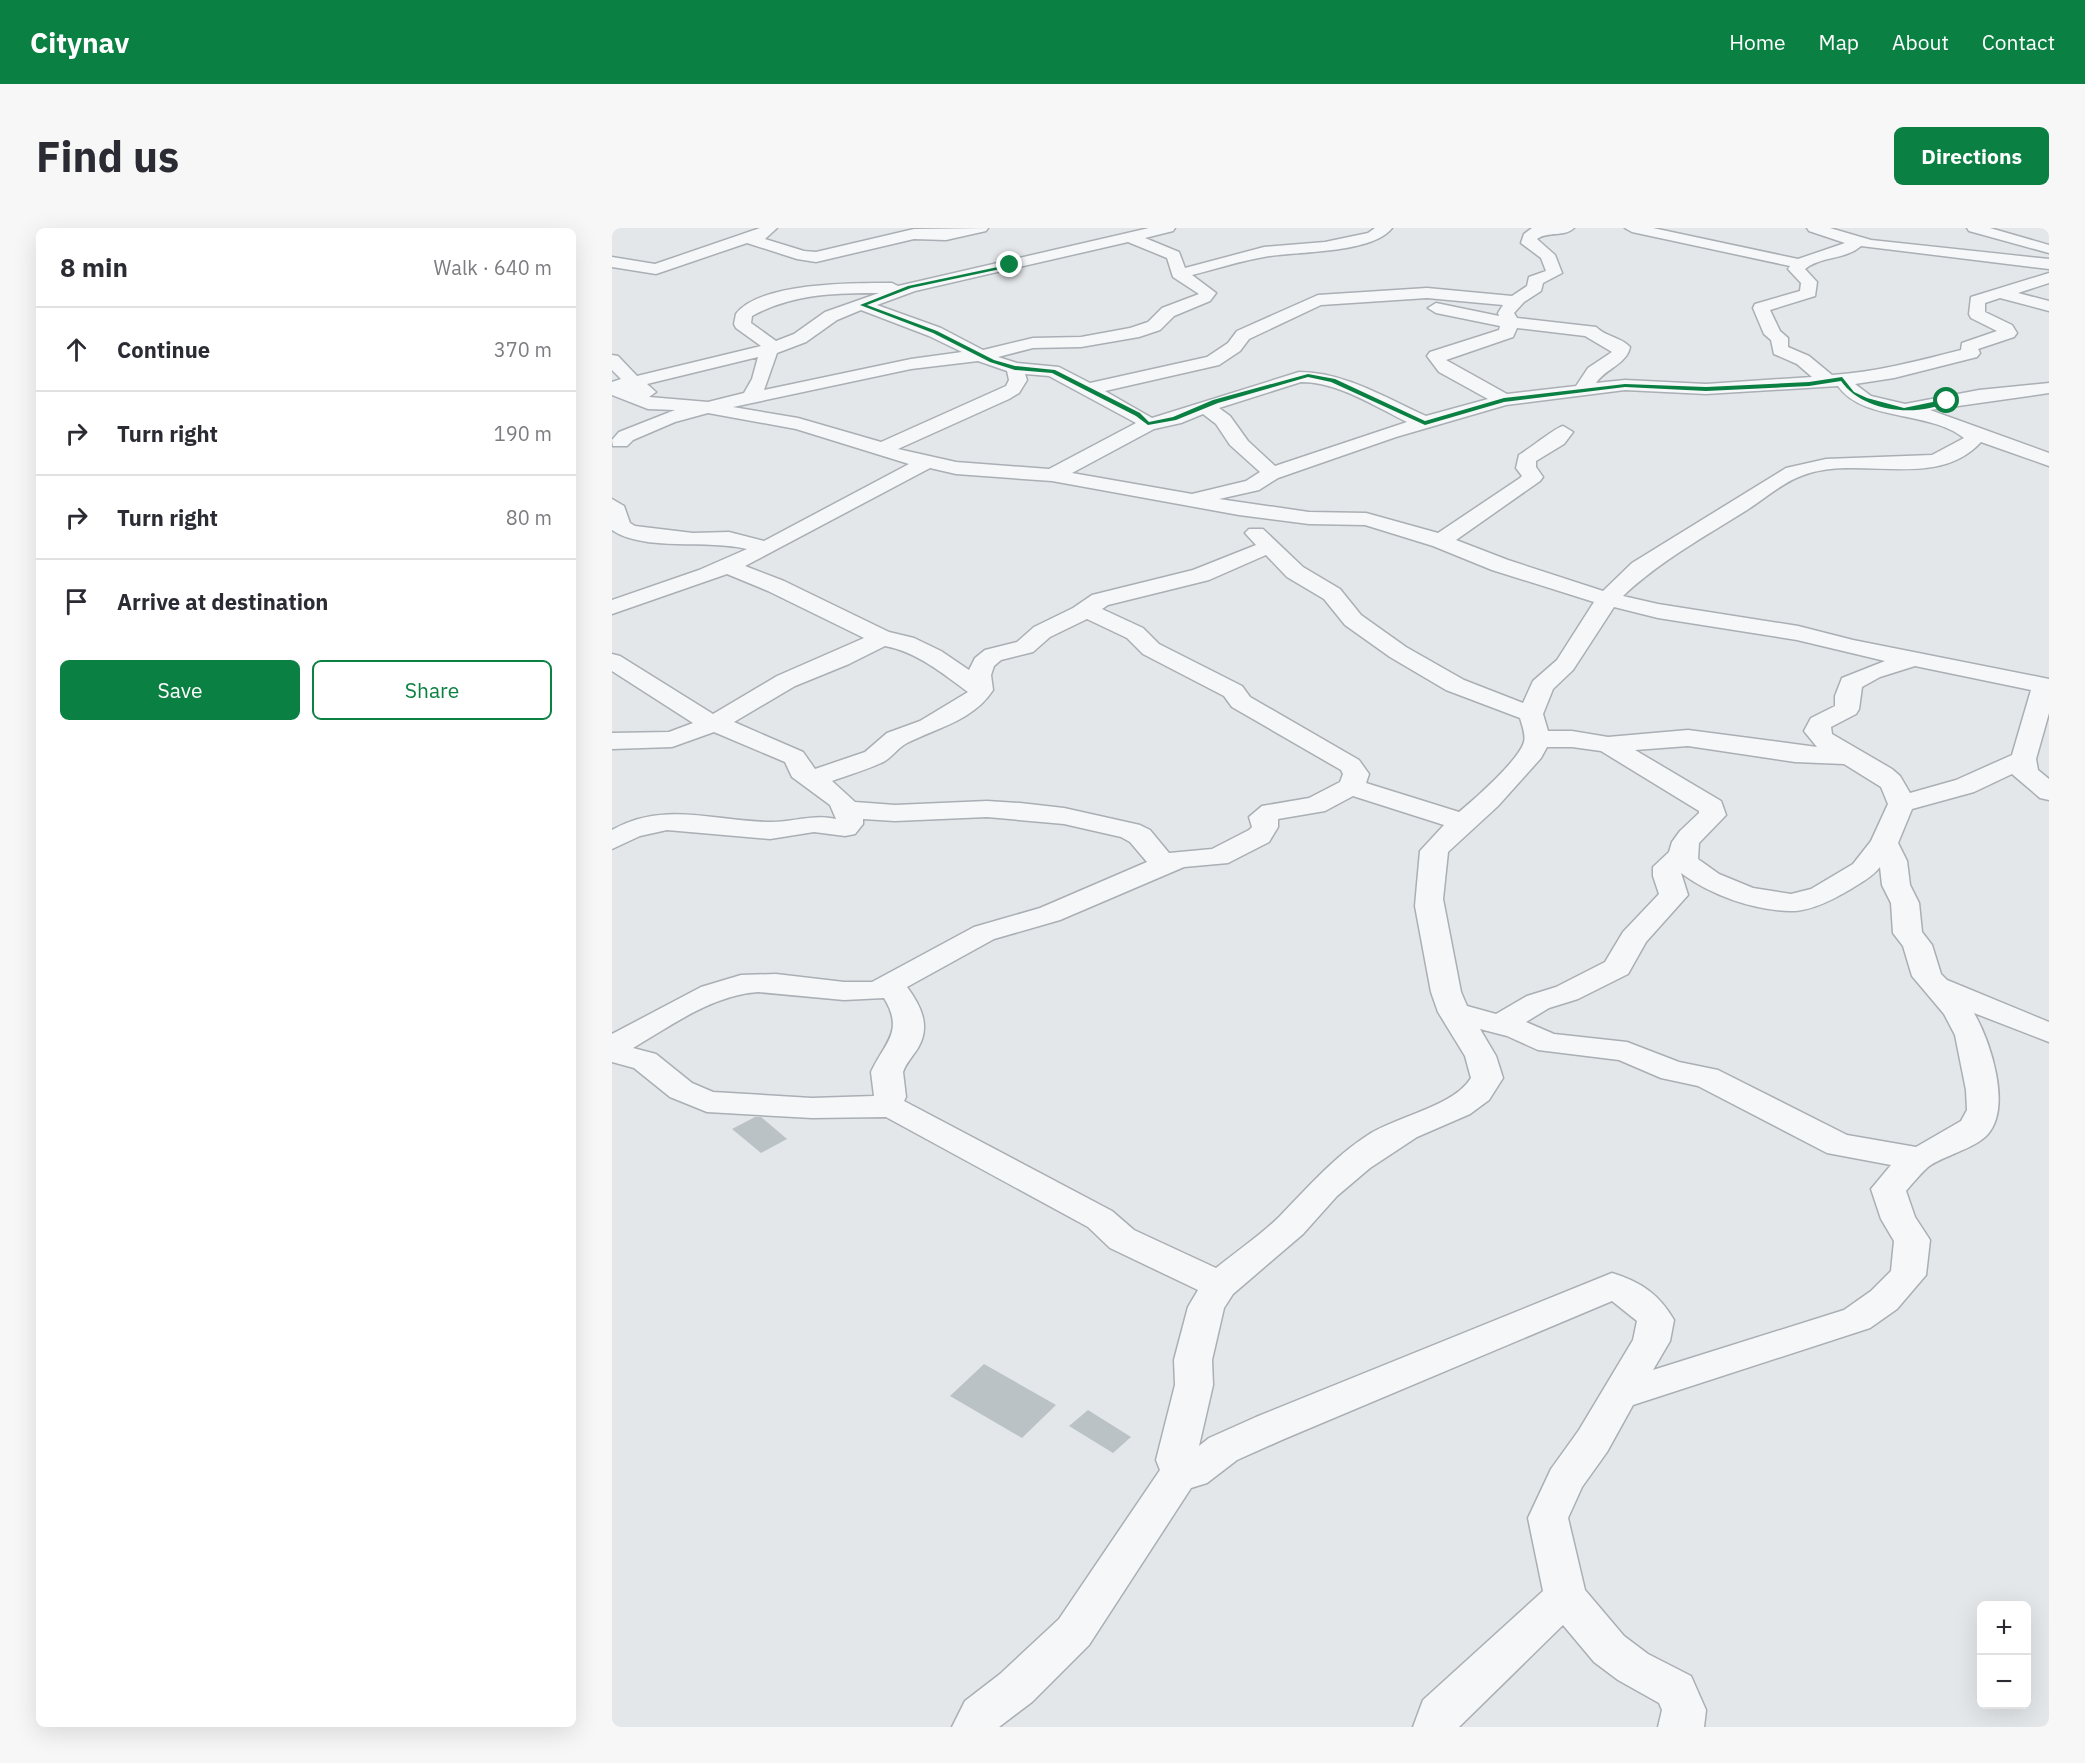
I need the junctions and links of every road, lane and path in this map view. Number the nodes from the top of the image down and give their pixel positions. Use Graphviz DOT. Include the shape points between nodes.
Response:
graph roads {
  1 [pos="981,228"];
  2 [pos="1168,228"];
  3 [pos="1385,228"];
  4 [pos="1567,228"];
  5 [pos="1632,228"];
  6 [pos="1814,228"];
  7 [pos="1863,228"];
  8 [pos="1974,228"];
  9 [pos="765,231"];
  10 [pos="1121,236"];
  11 [pos="1842,237"];
  12 [pos="2049,250"];
  13 [pos="612,262"];
  14 [pos="1801,264"];
  15 [pos="2049,264"];
  16 [pos="1179,274"];
  17 [pos="2049,278"];
  18 [pos="910,287"];
  19 [pos="1999,293"];
  20 [pos="1390,296"];
  21 [pos="1515,302"];
  22 [pos="862,305"];
  23 [pos="2049,306"];
  24 [pos="1510,321"];
  25 [pos="770,349"];
  26 [pos="984,355"];
  27 [pos="612,360"];
  28 [pos="1015,368"];
  29 [pos="1835,380"];
  30 [pos="1210,387"];
  31 [pos="2049,388"];
  32 [pos="1089,389"];
  33 [pos="618,390"];
  34 [pos="1581,392"];
  35 [pos="751,398"];
  36 [pos="1504,400"];
  37 [pos="705,407"];
  38 [pos="1904,410"];
  39 [pos="1425,423"];
  40 [pos="1148,424"];
  41 [pos="1965,429"];
  42 [pos="1563,432"];
  43 [pos="620,442"];
  44 [pos="881,449"];
  45 [pos="2049,460"];
  46 [pos="926,463"];
  47 [pos="1271,474"];
  48 [pos="1052,475"];
  49 [pos="1252,486"];
  50 [pos="1186,500"];
  51 [pos="612,505"];
  52 [pos="1248,510"];
  53 [pos="621,535"];
  54 [pos="1441,541"];
  55 [pos="1268,547"];
  56 [pos="767,548"];
  57 [pos="726,566"];
  58 [pos="1607,599"];
  59 [pos="612,607"];
  60 [pos="1086,610"];
  61 [pos="882,638"];
  62 [pos="1914,659"];
  63 [pos="612,661"];
  64 [pos="2047,686"];
  65 [pos="981,690"];
  66 [pos="713,724"];
  67 [pos="1534,727"];
  68 [pos="612,741"];
  69 [pos="1608,745"];
  70 [pos="1851,756"];
  71 [pos="2023,759"];
  72 [pos="812,779"];
  73 [pos="1351,787"];
  74 [pos="2049,792"];
  75 [pos="1901,804"];
  76 [pos="849,810"];
  77 [pos="1466,823"];
  78 [pos="612,841"];
  79 [pos="1884,843"];
  80 [pos="1682,856"];
  81 [pos="1164,864"];
  82 [pos="890,984"];
  83 [pos="1935,985"];
  84 [pos="1453,1012"];
  85 [pos="1500,1024"];
  86 [pos="2049,1033"];
  87 [pos="612,1047"];
  88 [pos="612,1052"];
  89 [pos="883,1106"];
  90 [pos="1917,1158"];
  91 [pos="1220,1285"];
  92 [pos="1620,1395"];
  93 [pos="1180,1472"];
  94 [pos="1565,1597"];
  95 [pos="975,1727"];
  96 [pos="1436,1727"];
  97 [pos="1681,1727"];
  1 -- 9 [label="street" via="953,235 914,234 816,257 753,240"];
  2 -- 10 [label="street"];
  3 -- 16 [label="street" via="1373,236 1325,247 1264,252"];
  4 -- 21 [label="street" via="1539,230 1529,237 1529,243 1545,251 1554,273 1535,280 1535,288"];
  5 -- 14 [label="street"];
  6 -- 11 [label="street"];
  7 -- 11 [label="street"];
  8 -- 12 [label="street"];
  9 -- 13 [label="street" via="656,269"];
  10 -- 16 [label="street" via="1174,255"];
  10 -- 18 [label="street"];
  11 -- 14 [label="street" via="1854,245"];
  11 -- 15 [label="street"];
  14 -- 29 [label="street" via="1796,269 1809,282 1809,293 1765,306 1761,311 1779,338 1780,350"];
  16 -- 26 [label="street" via="1208,293 1168,312 1147,329 1081,342 1024,345"];
  17 -- 19 [label="street"];
  18 -- 22 [label="street"];
  18 -- 25 [label="street" via="834,288 771,298 744,314 742,324 748,332 765,339"];
  19 -- 23 [label="street"];
  19 -- 29 [label="street" via="1977,300 1976,304 1977,314 2006,329 2008,333 2003,337 1968,347 1971,353 1960,357 1894,373"];
  20 -- 21 [label="street" via="1427,293"];
  20 -- 24 [label="street" via="1472,318"];
  20 -- 30 [label="street" via="1310,302 1243,335"];
  21 -- 24 [label="street" via="1506,313"];
  22 -- 25 [label="street" via="831,316 800,338"];
  22 -- 26 [label="street"];
  24 -- 34 [label="street" via="1590,331 1597,338 1621,346 1620,354 1594,372"];
  24 -- 36 [label="street" via="1507,333 1436,356 1445,368"];
  25 -- 33 [label="street"];
  25 -- 35 [label="street"];
  26 -- 28 [label="street"];
  26 -- 35 [label="street" via="911,364"];
  27 -- 33 [label="street"];
  28 -- 32 [label="street" via="1053,371"];
  28 -- 44 [label="street" via="1018,380 1013,389"];
  29 -- 34 [label="street" via="1706,389 1625,386"];
  29 -- 38 [label="street" via="1865,400"];
  30 -- 32 [label="street"];
  30 -- 39 [label="street" via="1308,375 1333,381"];
  30 -- 40 [label="street" via="1174,419"];
  30 -- 47 [label="street" via="1237,441 1263,462"];
  31 -- 38 [label="street"];
  32 -- 40 [label="street"];
  33 -- 37 [label="street" via="648,403"];
  34 -- 36 [label="street"];
  35 -- 37 [label="street"];
  36 -- 39 [label="street"];
  37 -- 43 [label="street" via="668,418"];
  37 -- 44 [label="street" via="798,424"];
  38 -- 41 [label="street"];
  39 -- 47 [label="street"];
  40 -- 48 [label="street"];
  41 -- 45 [label="street"];
  41 -- 58 [label="street" via="1975,436 1970,443 1934,461 1843,465 1793,472 1640,568"];
  42 -- 54 [label="street" via="1526,459 1526,468 1533,477 1526,484"];
  44 -- 46 [label="street"];
  46 -- 48 [label="street" via="988,472"];
  46 -- 56 [label="street"];
  47 -- 49 [label="street"];
  48 -- 50 [label="street"];
  49 -- 50 [label="street"];
  49 -- 52 [label="street"];
  50 -- 52 [label="street"];
  51 -- 53 [label="street" via="617,510"];
  52 -- 54 [label="street" via="1309,518 1366,519"];
  52 -- 55 [label="street" via="1257,536"];
  53 -- 56 [label="street" via="729,538"];
  54 -- 58 [label="street" via="1500,565"];
  55 -- 60 [label="street" via="1201,575 1100,600"];
  55 -- 67 [label="street" via="1294,572 1332,594 1362,627 1398,652"];
  56 -- 57 [label="street"];
  57 -- 59 [label="street"];
  57 -- 61 [label="street"];
  58 -- 62 [label="street" via="1798,633"];
  58 -- 67 [label="street" via="1571,656 1542,686"];
  60 -- 65 [label="street" via="1042,632 1025,647 993,655 983,663 979,675"];
  60 -- 73 [label="street" via="1135,633 1151,649 1233,691 1241,702 1350,765 1356,774"];
  61 -- 65 [label="street" via="906,643 933,656"];
  61 -- 66 [label="street" via="786,681"];
  62 -- 64 [label="street"];
  62 -- 70 [label="street" via="1851,683 1847,709 1820,723 1817,731 1823,741"];
  63 -- 66 [label="street"];
  64 -- 71 [label="street"];
  65 -- 72 [label="street" via="976,698 929,726 896,738 874,757"];
  66 -- 68 [label="street" via="672,739"];
  66 -- 72 [label="street" via="794,757 801,772"];
  67 -- 69 [label="street"];
  67 -- 77 [label="street" via="1532,753"];
  69 -- 70 [label="street" via="1688,738 1795,754"];
  69 -- 80 [label="street" via="1712,807 1713,815 1684,841"];
  70 -- 75 [label="street" via="1893,783"];
  71 -- 74 [label="street" via="2025,773"];
  71 -- 75 [label="street" via="1965,786"];
  72 -- 76 [label="street" via="843,801"];
  73 -- 77 [label="street"];
  73 -- 81 [label="street" via="1316,805 1271,812 1262,817 1265,827 1259,836 1224,854"];
  75 -- 79 [label="street"];
  76 -- 78 [label="street" via="850,824 845,828 817,824 781,831 674,819 643,825"];
  76 -- 81 [label="street" via="895,813 987,809 1064,816 1130,831 1140,836"];
  77 -- 84 [label="street" via="1434,851 1429,890 1440,969"];
  79 -- 80 [label="street" via="1863,870 1821,895 1791,903 1746,894 1709,880 1684,863"];
  79 -- 83 [label="street" via="1905,903 1908,933"];
  80 -- 85 [label="street" via="1667,867 1674,895 1633,938 1617,968 1567,993 1538,1002"];
  81 -- 82 [label="street" via="1050,914 984,933"];
  82 -- 87 [label="street" via="860,993 786,983 739,984 709,995"];
  82 -- 89 [label="street" via="908,1009 908,1036 888,1068 890,1097"];
  83 -- 86 [label="street"];
  83 -- 90 [label="street" via="1957,1010 1971,1035 1983,1110 1975,1128"];
  84 -- 85 [label="street"];
  84 -- 91 [label="street" via="1486,1064 1488,1078 1478,1093 1458,1107 1380,1143 1325,1188 1291,1226"];
  85 -- 90 [label="street" via="1549,1042 1627,1052 1672,1071 1707,1077 1839,1145"];
  88 -- 89 [label="street" via="645,1061 681,1089 707,1102 812,1108"];
  89 -- 91 [label="street" via="898,1110 1100,1219 1122,1239"];
  90 -- 92 [label="street" via="1888,1190 1898,1219 1912,1240 1908,1275 1884,1300 1857,1318 1814,1334"];
  91 -- 93 [label="street" via="1206,1307 1193,1360 1194,1385 1176,1460"];
  92 -- 93 [label="street" via="1651,1341 1656,1320 1647,1305 1612,1286 1270,1428 1223,1449 1193,1472"];
  92 -- 94 [label="street" via="1565,1479 1548,1518"];
  93 -- 95 [label="street" via="1074,1632 1016,1688 981,1715"];
  94 -- 96 [label="street" via="1439,1714"];
  94 -- 97 [label="street" via="1609,1649 1675,1690 1684,1710"];
}
